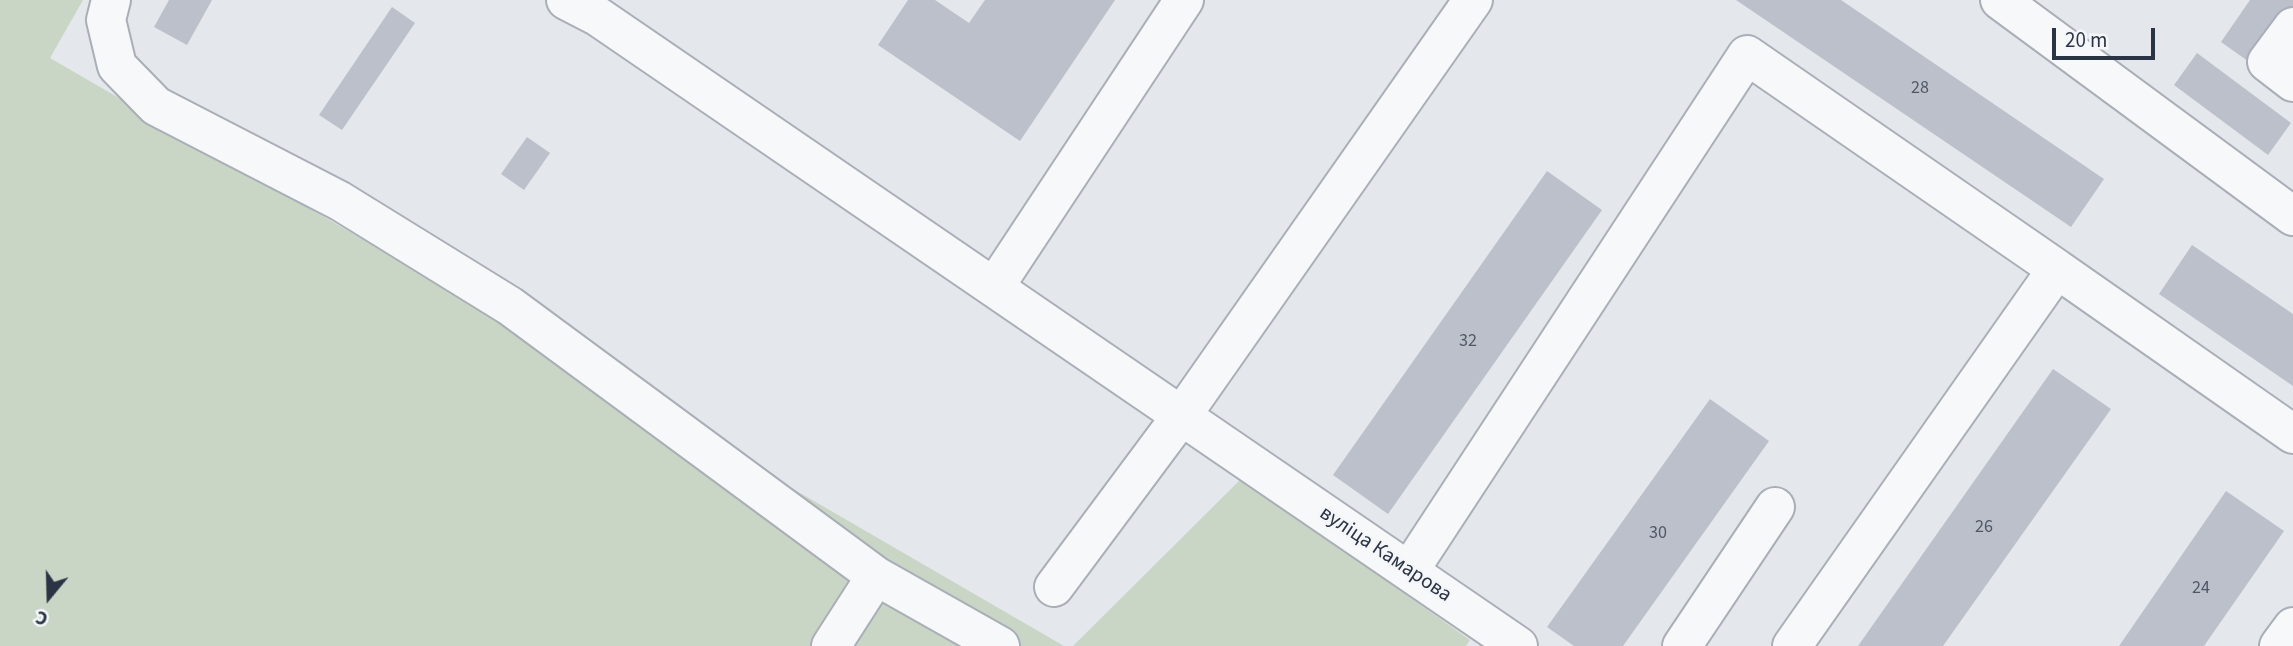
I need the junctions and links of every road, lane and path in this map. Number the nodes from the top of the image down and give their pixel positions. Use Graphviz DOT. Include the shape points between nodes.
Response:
graph roads {
  1 [pos="111,0"];
  2 [pos="566,0"];
  3 [pos="1184,0"];
  4 [pos="1473,0"];
  5 [pos="2000,0"];
  6 [pos="2293,27"];
  7 [pos="2293,82"];
  8 [pos="2293,216"];
  9 [pos="2057,269"];
  10 [pos="995,286"];
  11 [pos="1182,415"];
  12 [pos="2293,434"];
  13 [pos="1775,508"];
  14 [pos="1409,571"];
  15 [pos="876,576"];
  16 [pos="1054,587"];
  17 [pos="2293,627"];
  18 [pos="1508,643"];
  19 [pos="831,646"];
  20 [pos="1000,646"];
  21 [pos="1682,646"];
  22 [pos="1792,646"];
  23 [pos="2279,646"];
  1 -- 15 [label="street" via="106,20 117,66 156,106 340,201 510,306"];
  2 -- 10 [label="street, вуліца Камарова" via="597,16"];
  3 -- 10 [label="street"];
  4 -- 11 [label="street"];
  5 -- 8 [label="street"];
  6 -- 7 [label="street" via="2267,62"];
  9 -- 12 [label="street"];
  9 -- 14 [label="street" via="1747,55"];
  9 -- 22 [label="street"];
  10 -- 11 [label="street, вуліца Камарова"];
  11 -- 14 [label="street, вуліца Камарова"];
  11 -- 16 [label="street"];
  13 -- 21 [label="street"];
  14 -- 18 [label="street, вуліца Камарова"];
  15 -- 19 [label="street"];
  15 -- 20 [label="street"];
  17 -- 23 [label="street"];
}
